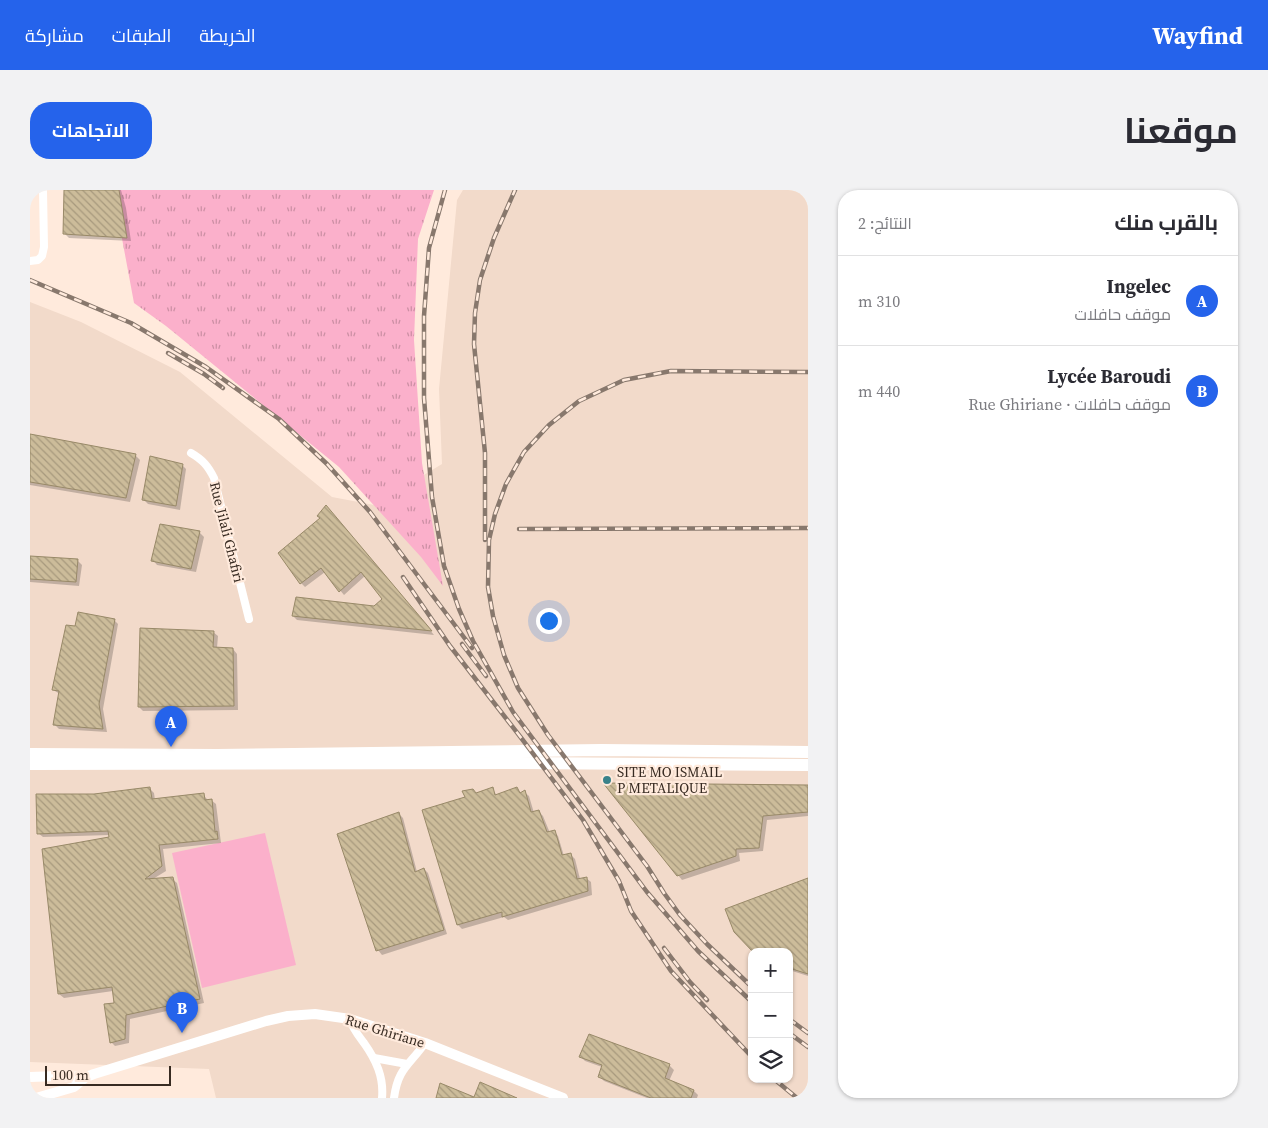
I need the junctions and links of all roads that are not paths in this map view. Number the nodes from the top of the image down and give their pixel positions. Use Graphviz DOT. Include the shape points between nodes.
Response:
graph roads {
  1 [pos="43,190"];
  2 [pos="30,261"];
  3 [pos="191,453"];
  4 [pos="249,619"];
  5 [pos="808,752"];
  6 [pos="30,754"];
  7 [pos="30,764"];
  8 [pos="808,765"];
  9 [pos="350,1019"];
  10 [pos="424,1043"];
  11 [pos="374,1058"];
  12 [pos="407,1064"];
  13 [pos="30,1077"];
  14 [pos="86,1077"];
  15 [pos="36,1098"];
  16 [pos="382,1098"];
  17 [pos="394,1098"];
  18 [pos="563,1098"];
  1 -- 2 [label="street" via="44,247 38,260"];
  3 -- 4 [label="street, Rue Jilali Ghafiri" via="201,458 214,478"];
  5 -- 6 [label="main road" via="601,750"];
  7 -- 8 [label="main road"];
  9 -- 10 [label="street, Rue Ghiriane"];
  9 -- 11 [label="street"];
  9 -- 14 [label="street, Rue Ghiriane" via="316,1014 288,1016"];
  10 -- 12 [label="street"];
  10 -- 18 [label="street, Rue Ghiriane"];
  11 -- 12 [label="street"];
  11 -- 16 [label="street" via="381,1076"];
  12 -- 17 [label="street" via="397,1080"];
  13 -- 14 [label="street, Rue Ghiriane"];
  14 -- 15 [label="street, Rue Ghiriane" via="74,1087"];
}
